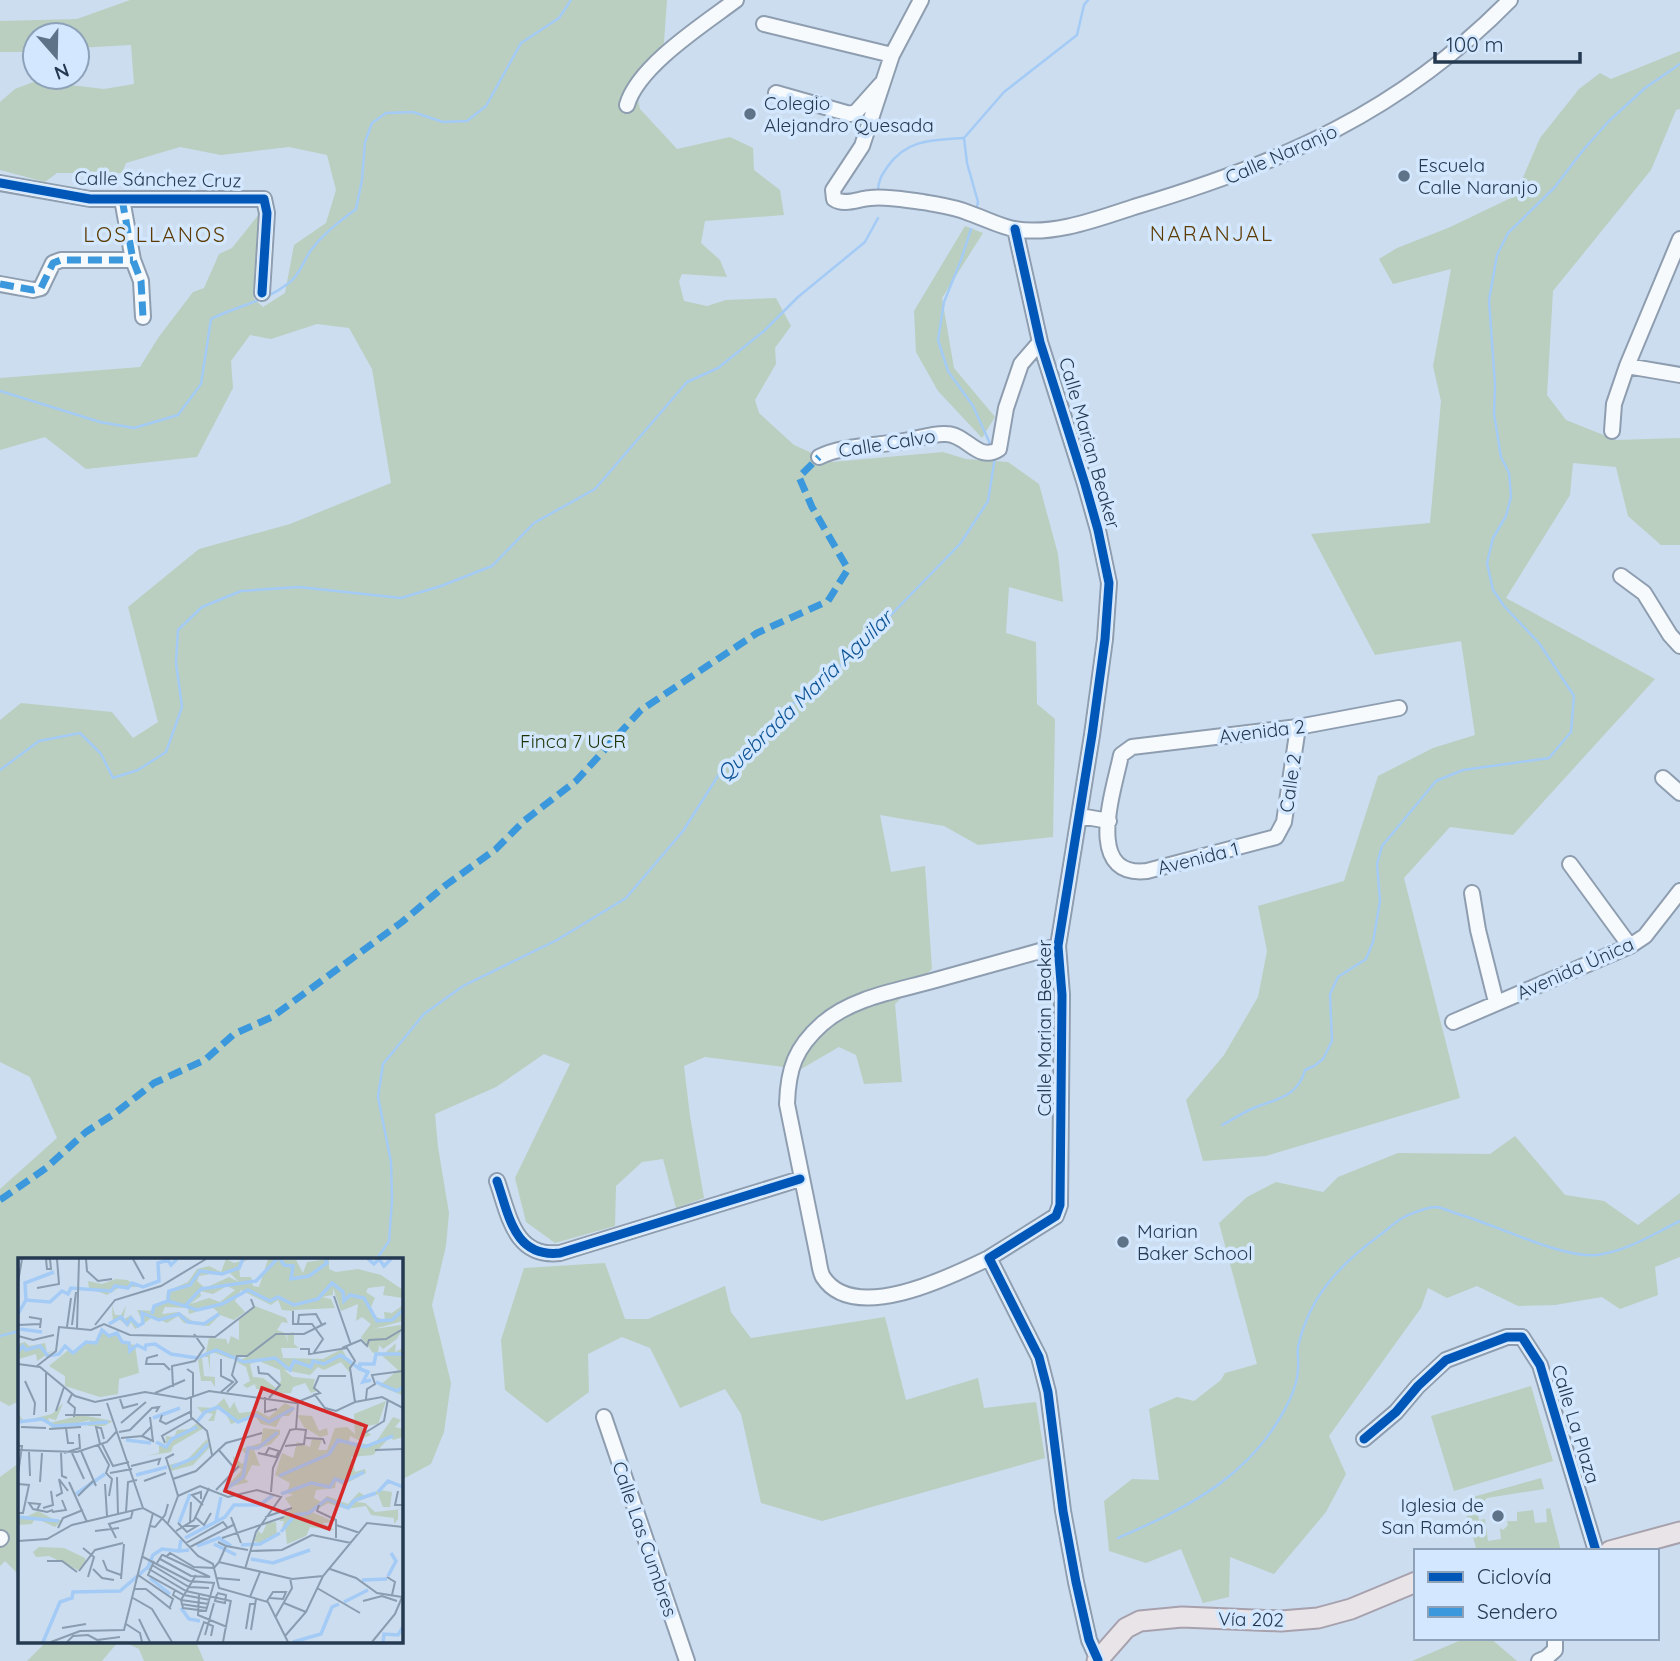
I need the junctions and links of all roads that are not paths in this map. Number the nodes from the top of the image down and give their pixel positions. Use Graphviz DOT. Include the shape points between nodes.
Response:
graph roads {
  1 [pos="736,0"];
  2 [pos="921,0"];
  3 [pos="1510,0"];
  4 [pos="764,24"];
  5 [pos="892,55"];
  6 [pos="884,81"];
  7 [pos="776,93"];
  8 [pos="627,105"];
  9 [pos="0,183"];
  10 [pos="122,199"];
  11 [pos="1014,229"];
  12 [pos="1680,239"];
  13 [pos="134,260"];
  14 [pos="0,284"];
  15 [pos="262,293"];
  16 [pos="143,317"];
  17 [pos="1040,342"];
  18 [pos="1627,366"];
  19 [pos="1680,375"];
  20 [pos="1612,431"];
  21 [pos="819,457"];
  22 [pos="1621,576"];
  23 [pos="1680,646"];
  24 [pos="1399,708"];
  25 [pos="1298,727"];
  26 [pos="1663,778"];
  27 [pos="1680,793"];
  28 [pos="1080,817"];
  29 [pos="1109,821"];
  30 [pos="1276,837"];
  31 [pos="1570,864"];
  32 [pos="1680,891"];
  33 [pos="1472,893"];
  34 [pos="1058,946"];
  35 [pos="1630,947"];
  36 [pos="1496,1002"];
  37 [pos="1453,1022"];
  38 [pos="800,1179"];
  39 [pos="496,1181"];
  40 [pos="989,1258"];
  41 [pos="604,1417"];
  42 [pos="1364,1439"];
  43 [pos="1680,1532"];
  44 [pos="1595,1549"];
  45 [pos="1617,1549"];
  46 [pos="1414,1583"];
  47 [pos="1555,1640"];
  48 [pos="687,1661"];
  49 [pos="1098,1661"];
  50 [pos="1539,1661"];
  1 -- 8 [label="street" via="670,51 640,81"];
  2 -- 5 [label="street"];
  3 -- 11 [label="street, Calle Naranjo" via="1485,26 1399,94 1282,156 1078,224"];
  4 -- 5 [label="street"];
  5 -- 6 [label="street"];
  6 -- 7 [label="street" via="850,114"];
  6 -- 11 [label="street" via="862,146 833,190 834,199 895,198 927,203"];
  9 -- 10 [label="street, Calle Sánchez Cruz" via="90,199"];
  10 -- 13 [label="street"];
  10 -- 15 [label="street, Calle Sánchez Cruz" via="264,199 268,213"];
  11 -- 17 [label="street, Calle Marian Beaker"];
  12 -- 18 [label="street"];
  13 -- 14 [label="street" via="61,260 53,263 41,288"];
  13 -- 16 [label="street" via="141,281"];
  17 -- 21 [label="street, Calle Calvo" via="1021,364 999,449 994,453 981,453 960,437 946,434 831,451"];
  17 -- 28 [label="street, Calle Marian Beaker" via="1085,484 1109,583"];
  18 -- 19 [label="street"];
  18 -- 20 [label="street" via="1614,404"];
  22 -- 23 [label="street" via="1644,593"];
  24 -- 25 [label="street, Avenida 2"];
  25 -- 29 [label="street, Avenida 2" via="1124,750"];
  25 -- 30 [label="street, Calle 2" via="1284,822"];
  26 -- 27 [label="street"];
  28 -- 29 [label="street"];
  28 -- 34 [label="street, Calle Marian Beaker"];
  29 -- 30 [label="street, Avenida 1" via="1108,850 1120,866 1136,872"];
  31 -- 35 [label="street"];
  32 -- 35 [label="street, Avenida Única"];
  33 -- 36 [label="street"];
  34 -- 38 [label="street" via="878,996 847,1007 823,1023 793,1059 788,1079 787,1104"];
  34 -- 40 [label="street, Calle Marian Beaker" via="1062,995 1060,1205 1056,1216"];
  35 -- 36 [label="street, Avenida Única"];
  36 -- 37 [label="street, Avenida Única"];
  38 -- 39 [label="street" via="546,1254 518,1238"];
  38 -- 40 [label="street" via="822,1277 848,1295 895,1294 934,1284"];
  40 -- 49 [label="street" via="1039,1357 1076,1582"];
  41 -- 48 [label="street, Calle Las Cumbres"];
  42 -- 44 [label="street, Calle La Plaza" via="1446,1360 1507,1336 1522,1337 1540,1365"];
  43 -- 45 [label="main road"];
  46 -- 49 [label="main road, Vía 202" via="1318,1618 1140,1621 1126,1628"];
  47 -- 50 [label="street" via="1555,1650"];
}
